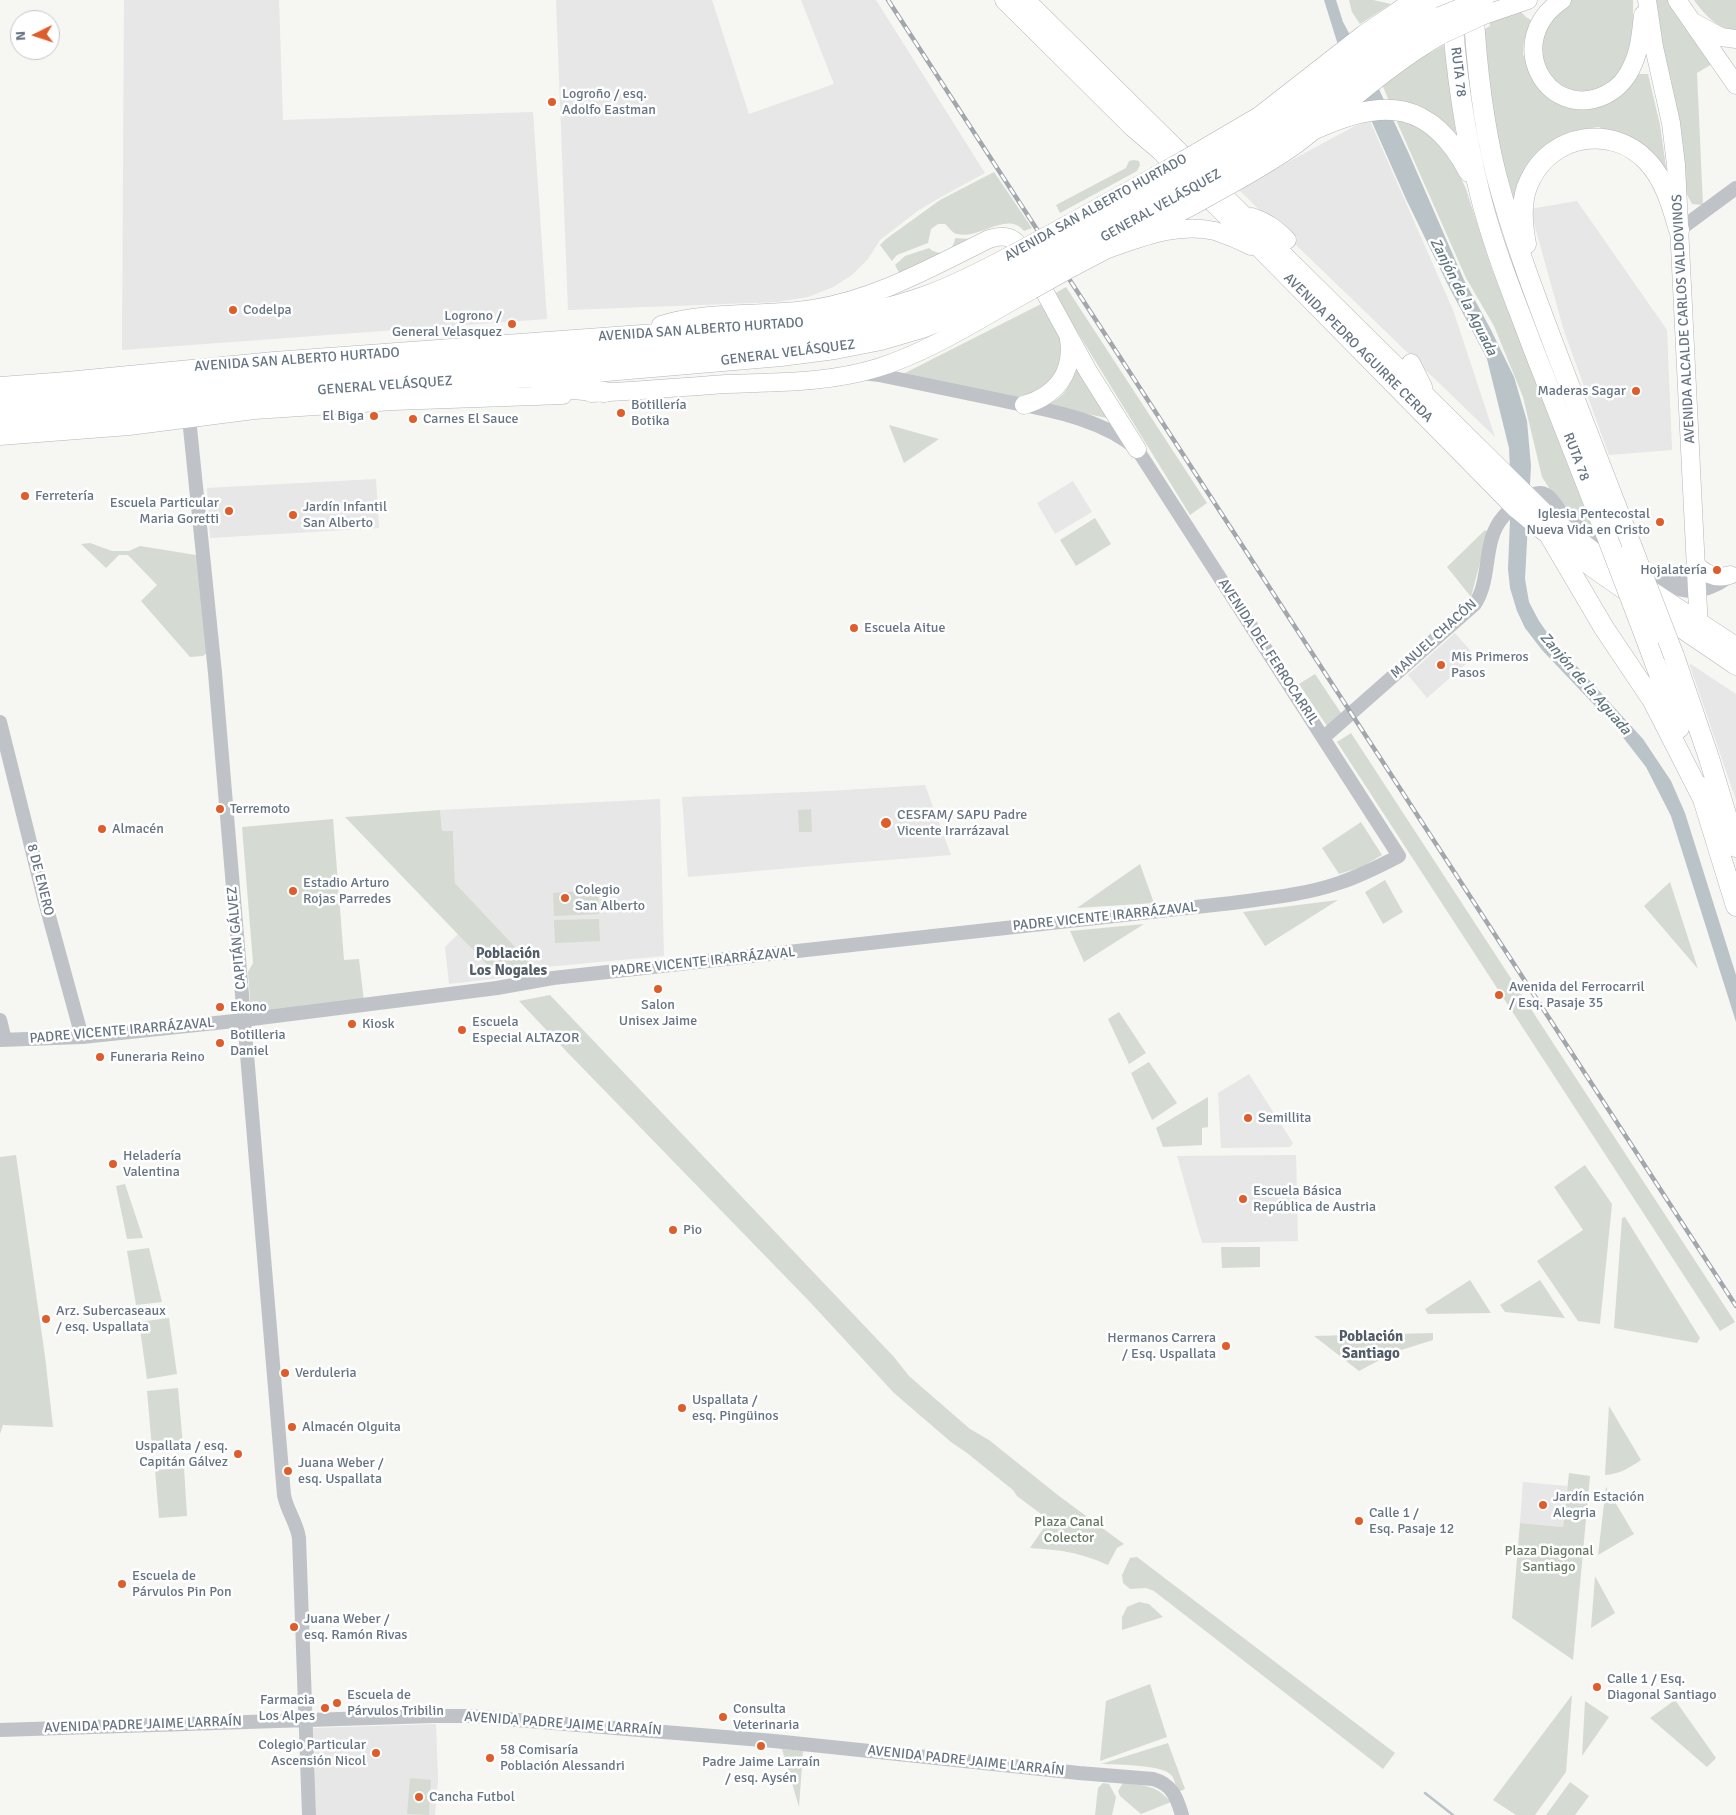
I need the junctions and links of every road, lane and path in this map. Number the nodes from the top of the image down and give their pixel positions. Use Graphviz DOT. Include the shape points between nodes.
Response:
graph roads {
  1 [pos="1004,0"];
  2 [pos="1026,0"];
  3 [pos="1414,0"];
  4 [pos="1451,0"];
  5 [pos="1528,0"];
  6 [pos="1562,0"];
  7 [pos="1645,0"];
  8 [pos="1677,0"];
  9 [pos="1480,5"];
  10 [pos="1440,13"];
  11 [pos="1690,20"];
  12 [pos="1736,39"];
  13 [pos="1372,54"];
  14 [pos="1346,85"];
  15 [pos="1736,85"];
  16 [pos="1078,87"];
  17 [pos="1101,96"];
  18 [pos="1154,110"];
  19 [pos="1315,129"];
  20 [pos="1206,166"];
  21 [pos="1736,188"];
  22 [pos="1176,190"];
  23 [pos="1480,194"];
  24 [pos="1244,215"];
  25 [pos="1679,230"];
  26 [pos="1287,240"];
  27 [pos="1064,250"];
  28 [pos="1105,250"];
  29 [pos="1262,250"];
  30 [pos="1023,272"];
  31 [pos="1536,300"];
  32 [pos="844,316"];
  33 [pos="638,335"];
  34 [pos="1069,336"];
  35 [pos="674,351"];
  36 [pos="1411,363"];
  37 [pos="861,373"];
  38 [pos="455,381"];
  39 [pos="0,386"];
  40 [pos="1382,390"];
  41 [pos="605,392"];
  42 [pos="1424,404"];
  43 [pos="1024,406"];
  44 [pos="189,418"];
  45 [pos="0,420"];
  46 [pos="1137,449"];
  47 [pos="1523,502"];
  48 [pos="1551,538"];
  49 [pos="1696,565"];
  50 [pos="1733,573"];
  51 [pos="1662,584"];
  52 [pos="1697,590"];
  53 [pos="1699,632"];
  54 [pos="1736,646"];
  55 [pos="1736,666"];
  56 [pos="0,722"];
  57 [pos="1323,738"];
  58 [pos="1703,798"];
  59 [pos="1736,847"];
  60 [pos="1399,856"];
  61 [pos="1736,906"];
  62 [pos="0,1020"];
  63 [pos="244,1020"];
  64 [pos="82,1037"];
  65 [pos="3,1040"];
  66 [pos="306,1720"];
  67 [pos="0,1730"];
  68 [pos="309,1815"];
  69 [pos="1182,1815"];
  1 -- 17 [label="main road, AVENIDA PEDRO AGUIRRE CERDA"];
  2 -- 20 [label="main road, AVENIDA PEDRO AGUIRRE CERDA"];
  3 -- 13 [label="main road"];
  4 -- 23 [label="highway, RUTA 78" via="1464,121"];
  5 -- 9 [label="main road"];
  6 -- 7 [label="main road" via="1544,16 1535,31 1532,41 1534,60 1540,75 1551,88 1566,97 1583,100 1609,93 1633,66"];
  7 -- 25 [label="main road, AVENIDA ALCALDE CARLOS VALDOVINOS" via="1674,144"];
  8 -- 11 [label="main road"];
  9 -- 10 [label="highway, GENERAL VELÁSQUEZ, bridge"];
  9 -- 31 [label="highway, RUTA 78" via="1480,84 1490,144 1508,217"];
  10 -- 13 [label="highway, GENERAL VELÁSQUEZ"];
  11 -- 12 [label="main road" via="1721,37"];
  11 -- 15 [label="main road"];
  13 -- 14 [label="highway, GENERAL VELÁSQUEZ"];
  13 -- 14 [label="main road"];
  14 -- 19 [label="highway" via="1336,119"];
  14 -- 20 [label="highway, GENERAL VELÁSQUEZ" via="1267,127"];
  14 -- 23 [label="highway" via="1390,109 1419,116 1441,131 1457,152"];
  16 -- 17 [label="main road"];
  17 -- 29 [label="main road, AVENIDA PEDRO AGUIRRE CERDA"];
  18 -- 20 [label="main road"];
  19 -- 20 [label="main road, AVENIDA SAN ALBERTO HURTADO" via="1263,166"];
  20 -- 22 [label="highway, GENERAL VELÁSQUEZ, bridge"];
  20 -- 22 [label="main road, AVENIDA SAN ALBERTO HURTADO, bridge"];
  20 -- 24 [label="main road, AVENIDA PEDRO AGUIRRE CERDA"];
  21 -- 25 [label="street"];
  22 -- 27 [label="highway, GENERAL VELÁSQUEZ"];
  22 -- 28 [label="main road, AVENIDA SAN ALBERTO HURTADO"];
  23 -- 58 [label="highway, RUTA 78, bridge" via="1504,272 1648,644"];
  24 -- 26 [label="main road" via="1266,222"];
  24 -- 42 [label="main road, AVENIDA PEDRO AGUIRRE CERDA"];
  25 -- 31 [label="highway" via="1662,182 1640,154 1621,143 1601,138 1565,144 1540,164 1529,182 1524,200 1522,222"];
  25 -- 49 [label="main road, AVENIDA ALCALDE CARLOS VALDOVINOS"];
  27 -- 28 [label="main road, AVENIDA SAN ALBERTO HURTADO"];
  27 -- 30 [label="highway, GENERAL VELÁSQUEZ, bridge"];
  27 -- 30 [label="main road, AVENIDA SAN ALBERTO HURTADO, bridge"];
  28 -- 29 [label="main road" via="1159,233 1193,229 1223,234"];
  29 -- 42 [label="main road, AVENIDA PEDRO AGUIRRE CERDA" via="1348,347"];
  30 -- 32 [label="main road, AVENIDA SAN ALBERTO HURTADO" via="973,275 927,294"];
  30 -- 35 [label="highway, GENERAL VELÁSQUEZ" via="911,315 867,327 786,342"];
  30 -- 37 [label="main road, AVENIDA SAN ALBERTO HURTADO" via="920,351"];
  30 -- 38 [label="highway, GENERAL VELÁSQUEZ" via="962,312 881,340 835,349 617,370"];
  31 -- 59 [label="highway, RUTA 78, bridge" via="1674,656"];
  32 -- 33 [label="main road, AVENIDA SAN ALBERTO HURTADO" via="790,324"];
  32 -- 35 [label="highway" via="802,328 714,341"];
  33 -- 34 [label="main road" via="676,321 792,312 845,302 889,287 1001,236 1018,243"];
  33 -- 39 [label="main road, AVENIDA SAN ALBERTO HURTADO" via="274,360"];
  34 -- 43 [label="main road" via="1069,360 1060,382 1042,399"];
  34 -- 46 [label="main road"];
  35 -- 45 [label="highway, GENERAL VELÁSQUEZ" via="284,377"];
  36 -- 42 [label="main road"];
  37 -- 41 [label="main road, AVENIDA SAN ALBERTO HURTADO" via="816,380"];
  37 -- 43 [label="street, AVENIDA SAN ALBERTO HURTADO"];
  38 -- 41 [label="highway"];
  38 -- 45 [label="highway, GENERAL VELÁSQUEZ" via="274,394 143,410"];
  40 -- 42 [label="main road" via="1396,399"];
  41 -- 44 [label="main road, AVENIDA SAN ALBERTO HURTADO" via="341,404"];
  42 -- 47 [label="main road, AVENIDA PEDRO AGUIRRE CERDA"];
  42 -- 47 [label="main road, AVENIDA PEDRO AGUIRRE CERDA" via="1506,476"];
  43 -- 46 [label="street, AVENIDA SAN ALBERTO HURTADO" via="1093,423 1112,431"];
  44 -- 45 [label="main road, AVENIDA SAN ALBERTO HURTADO" via="105,428"];
  44 -- 63 [label="street, CAPITÁN GÁLVEZ"];
  46 -- 57 [label="street, AVENIDA DEL FERROCARRIL"];
  47 -- 48 [label="main road, AVENIDA PEDRO AGUIRRE CERDA" via="1536,526"];
  47 -- 51 [label="street" via="1547,502 1586,533"];
  47 -- 53 [label="main road, AVENIDA PEDRO AGUIRRE CERDA"];
  47 -- 57 [label="street, MANUEL CHACÓN" via="1495,530 1483,590 1475,604"];
  48 -- 53 [label="main road, AVENIDA PEDRO AGUIRRE CERDA" via="1590,567"];
  48 -- 58 [label="highway" via="1604,628 1653,701"];
  49 -- 50 [label="main road" via="1709,575 1720,577"];
  49 -- 51 [label="street" via="1684,579"];
  49 -- 52 [label="main road, AVENIDA ALCALDE CARLOS VALDOVINOS"];
  50 -- 52 [label="street" via="1717,584"];
  51 -- 52 [label="street" via="1678,590"];
  52 -- 53 [label="main road, AVENIDA ALCALDE CARLOS VALDOVINOS"];
  53 -- 54 [label="main road, AVENIDA PEDRO AGUIRRE CERDA"];
  53 -- 55 [label="main road, AVENIDA PEDRO AGUIRRE CERDA"];
  56 -- 64 [label="street, 8 DE ENERO"];
  57 -- 60 [label="street, AVENIDA DEL FERROCARRIL"];
  58 -- 61 [label="highway, RUTA 78"];
  60 -- 63 [label="street, PADRE VICENTE IRARRÁZAVAL" via="1339,883 1277,897 554,978"];
  62 -- 65 [label="street"];
  63 -- 64 [label="street, PADRE VICENTE IRARRÁZAVAL"];
  63 -- 66 [label="street, CAPITÁN GÁLVEZ" via="283,1478 286,1501 299,1538"];
  64 -- 65 [label="street, PADRE VICENTE IRARRÁZAVAL"];
  66 -- 67 [label="street, AVENIDA PADRE JAIME LARRAÍN"];
  66 -- 68 [label="street, CAPITÁN GÁLVEZ"];
  66 -- 69 [label="street, AVENIDA PADRE JAIME LARRAÍN" via="432,1716 520,1720 774,1741 1158,1780 1177,1798"];
}
